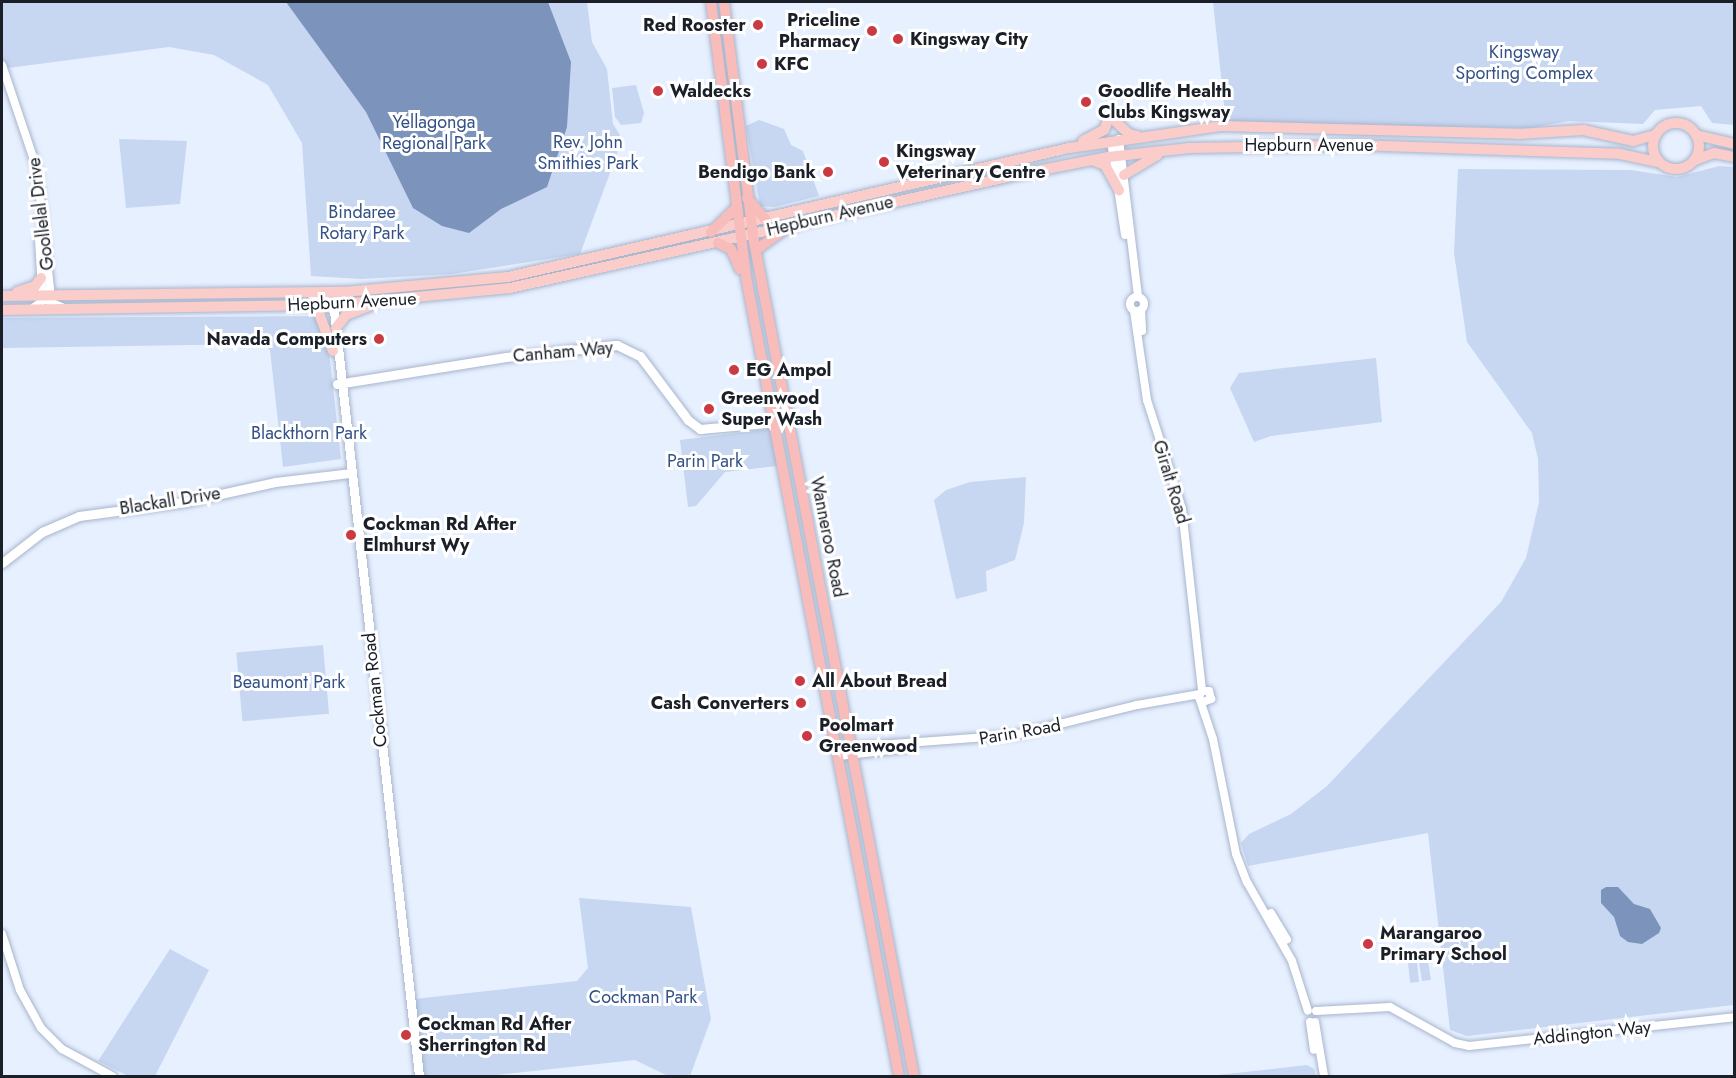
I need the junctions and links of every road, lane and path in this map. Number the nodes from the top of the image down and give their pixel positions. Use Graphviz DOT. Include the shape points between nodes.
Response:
graph roads {
  1 [pos="711,2"];
  2 [pos="716,2"];
  3 [pos="724,2"];
  4 [pos="717,48"];
  5 [pos="2,65"];
  6 [pos="2,77"];
  7 [pos="736,113"];
  8 [pos="1656,135"];
  9 [pos="1696,135"];
  10 [pos="1142,136"];
  11 [pos="1115,140"];
  12 [pos="1734,144"];
  13 [pos="728,145"];
  14 [pos="1069,148"];
  15 [pos="1168,150"];
  16 [pos="1118,156"];
  17 [pos="1734,157"];
  18 [pos="1092,160"];
  19 [pos="1695,160"];
  20 [pos="1659,162"];
  21 [pos="1124,175"];
  22 [pos="1119,190"];
  23 [pos="747,198"];
  24 [pos="735,209"];
  25 [pos="765,219"];
  26 [pos="801,223"];
  27 [pos="752,228"];
  28 [pos="739,231"];
  29 [pos="711,232"];
  30 [pos="718,243"];
  31 [pos="756,250"];
  32 [pos="746,277"];
  33 [pos="41,278"];
  34 [pos="344,292"];
  35 [pos="309,293"];
  36 [pos="2,296"];
  37 [pos="47,297"];
  38 [pos="1136,297"];
  39 [pos="379,302"];
  40 [pos="331,304"];
  41 [pos="316,305"];
  42 [pos="31,309"];
  43 [pos="67,309"];
  44 [pos="2,310"];
  45 [pos="336,328"];
  46 [pos="333,351"];
  47 [pos="339,381"];
  48 [pos="788,418"];
  49 [pos="774,420"];
  50 [pos="349,470"];
  51 [pos="2,557"];
  52 [pos="2,563"];
  53 [pos="1204,696"];
  54 [pos="853,749"];
  55 [pos="838,752"];
  56 [pos="2,934"];
  57 [pos="2,949"];
  58 [pos="1313,1010"];
  59 [pos="1334,1012"];
  60 [pos="1734,1015"];
  61 [pos="1314,1022"];
  62 [pos="100,1077"];
  63 [pos="112,1077"];
  64 [pos="414,1077"];
  65 [pos="419,1077"];
  66 [pos="899,1077"];
  67 [pos="914,1077"];
  68 [pos="1319,1077"];
  69 [pos="1324,1077"];
  1 -- 4 [label="highway, Wanneroo Road"];
  2 -- 4 [label="highway" via="721,38"];
  3 -- 7 [label="highway, Wanneroo Road"];
  4 -- 13 [label="highway, Wanneroo Road"];
  5 -- 37 [label="street, Goollelal Drive" via="36,161 50,289"];
  6 -- 33 [label="street, Goollelal Drive" via="32,167"];
  7 -- 13 [label="highway" via="732,125 734,143"];
  7 -- 23 [label="highway, Wanneroo Road"];
  8 -- 9 [label="main road" via="1661,128 1677,123"];
  8 -- 10 [label="main road, Hepburn Avenue" via="1633,141 1583,130 1508,134 1257,125"];
  8 -- 20 [label="main road" via="1654,154"];
  9 -- 12 [label="main road"];
  9 -- 19 [label="main road" via="1699,149"];
  10 -- 11 [label="main road, Hepburn Avenue"];
  10 -- 14 [label="main road" via="1129,134 1111,120 1101,132"];
  11 -- 14 [label="main road, Hepburn Avenue"];
  11 -- 16 [label="street"];
  13 -- 24 [label="highway, Wanneroo Road"];
  14 -- 25 [label="main road, Hepburn Avenue"];
  15 -- 16 [label="main road, Hepburn Avenue"];
  15 -- 20 [label="main road, Hepburn Avenue" via="1314,144 1620,154"];
  15 -- 21 [label="main road"];
  16 -- 18 [label="main road, Hepburn Avenue"];
  16 -- 21 [label="street"];
  16 -- 22 [label="street"];
  17 -- 19 [label="main road" via="1714,153"];
  18 -- 22 [label="main road" via="1105,165"];
  18 -- 26 [label="main road, Hepburn Avenue"];
  19 -- 20 [label="main road" via="1680,169"];
  21 -- 38 [label="street"];
  22 -- 38 [label="street"];
  23 -- 25 [label="highway"];
  23 -- 27 [label="highway, Wanneroo Road"];
  24 -- 28 [label="highway, Wanneroo Road"];
  24 -- 29 [label="highway"];
  25 -- 27 [label="main road, Hepburn Avenue"];
  26 -- 27 [label="main road, Hepburn Avenue"];
  26 -- 31 [label="highway"];
  27 -- 28 [label="main road, Hepburn Avenue"];
  27 -- 31 [label="highway, Wanneroo Road"];
  28 -- 29 [label="main road, Hepburn Avenue"];
  28 -- 30 [label="main road, Hepburn Avenue"];
  28 -- 32 [label="highway, Wanneroo Road"];
  29 -- 34 [label="main road, Hepburn Avenue" via="508,277"];
  30 -- 32 [label="highway" via="731,249"];
  30 -- 39 [label="main road, Hepburn Avenue" via="510,288"];
  31 -- 48 [label="highway, Wanneroo Road"];
  32 -- 49 [label="highway, Wanneroo Road"];
  33 -- 36 [label="main road" via="27,290"];
  33 -- 37 [label="street, Goollelal Drive"];
  34 -- 35 [label="main road, Hepburn Avenue"];
  34 -- 40 [label="main road"];
  35 -- 37 [label="main road, Hepburn Avenue"];
  35 -- 40 [label="main road"];
  36 -- 37 [label="main road, Hepburn Avenue"];
  37 -- 42 [label="street, Goollelal Drive"];
  37 -- 43 [label="street, Goollelal Drive"];
  38 -- 53 [label="street, Giralt Road" via="1144,302 1137,311 1151,398 1188,512"];
  39 -- 40 [label="main road, Hepburn Avenue"];
  39 -- 45 [label="main road" via="346,315"];
  40 -- 41 [label="main road, Hepburn Avenue"];
  40 -- 45 [label="main road, Cockman Road"];
  40 -- 46 [label="main road, Cockman Road"];
  41 -- 43 [label="main road, Hepburn Avenue"];
  41 -- 46 [label="main road"];
  42 -- 43 [label="main road, Hepburn Avenue"];
  42 -- 44 [label="main road, Hepburn Avenue"];
  45 -- 47 [label="main road, Cockman Road"];
  46 -- 47 [label="main road, Cockman Road"];
  47 -- 49 [label="main road, Canham Way" via="617,345 640,356 688,420 700,429"];
  47 -- 50 [label="main road, Cockman Road"];
  48 -- 49 [label="main road, Canham Way"];
  48 -- 54 [label="highway, Wanneroo Road"];
  49 -- 55 [label="highway, Wanneroo Road"];
  50 -- 51 [label="main road, Blackall Drive" via="81,511 36,531"];
  50 -- 52 [label="main road, Blackall Drive" via="184,502 80,516 42,532"];
  50 -- 64 [label="main road, Cockman Road"];
  50 -- 65 [label="main road, Cockman Road"];
  53 -- 54 [label="street, Parin Road" via="1012,740"];
  53 -- 58 [label="street, Giralt Road" via="1236,854 1246,882 1292,961"];
  54 -- 55 [label="street, Parin Road"];
  54 -- 67 [label="highway, Wanneroo Road"];
  55 -- 66 [label="highway, Wanneroo Road"];
  56 -- 63 [label="street" via="20,990 41,1028 62,1049"];
  57 -- 62 [label="street" via="16,992 38,1033 59,1053"];
  58 -- 59 [label="street, Addington Way"];
  58 -- 61 [label="street, Giralt Road" via="1305,1017"];
  59 -- 60 [label="street, Addington Way" via="1389,1007 1451,1039 1478,1041"];
  59 -- 61 [label="street, Addington Way"];
  61 -- 68 [label="street"];
  61 -- 69 [label="street"];
}
